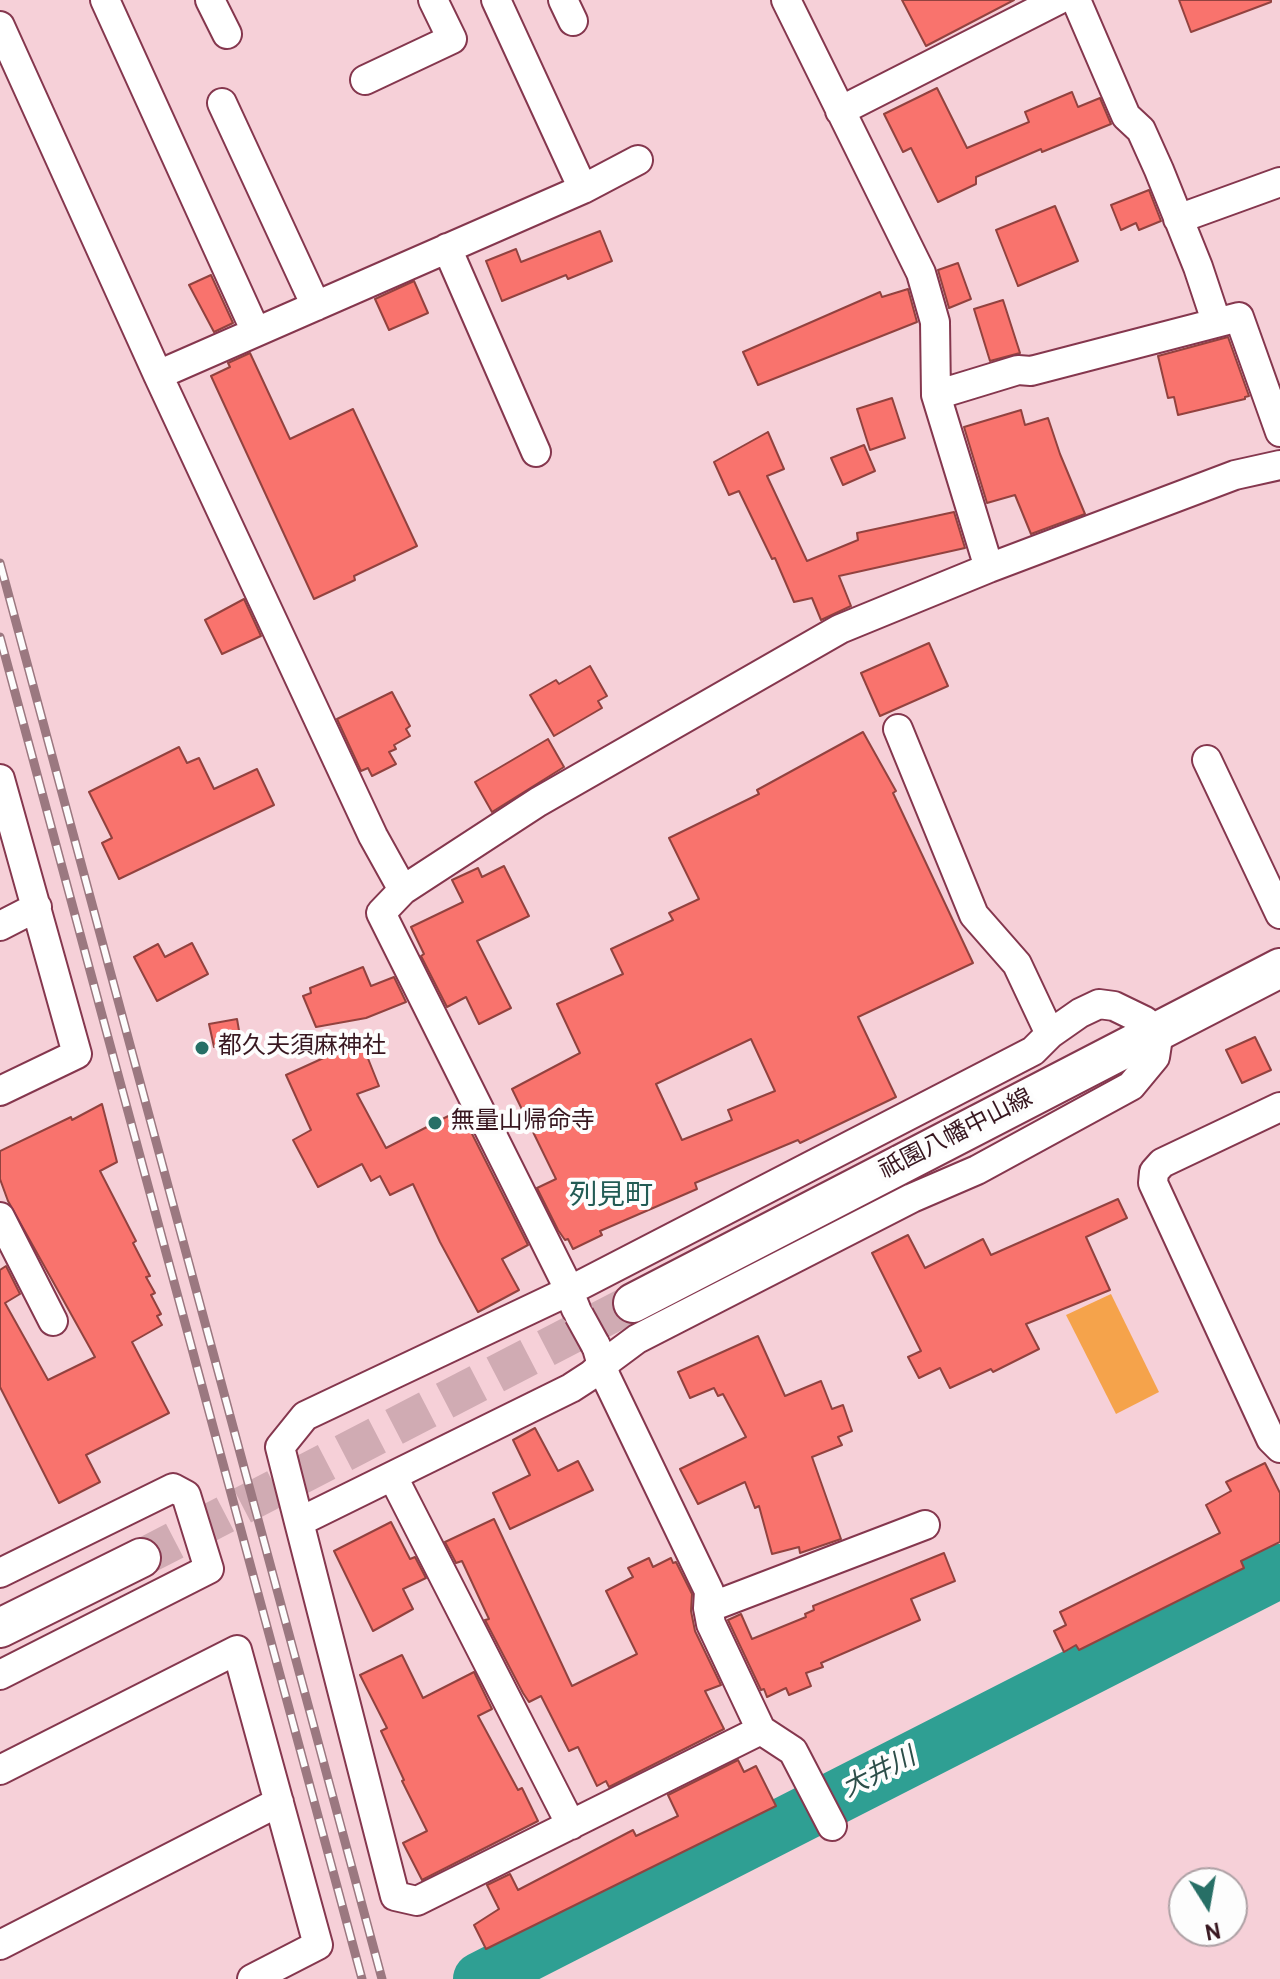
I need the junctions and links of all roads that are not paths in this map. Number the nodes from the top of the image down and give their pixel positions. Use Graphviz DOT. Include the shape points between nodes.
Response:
graph roads {
  1 [pos="105,0"];
  2 [pos="210,0"];
  3 [pos="433,0"];
  4 [pos="496,0"];
  5 [pos="786,0"];
  6 [pos="1058,0"];
  7 [pos="1076,0"];
  8 [pos="0,26"];
  9 [pos="227,34"];
  10 [pos="365,80"];
  11 [pos="222,103"];
  12 [pos="840,111"];
  13 [pos="638,160"];
  14 [pos="1280,182"];
  15 [pos="583,189"];
  16 [pos="1178,219"];
  17 [pos="447,248"];
  18 [pos="316,306"];
  19 [pos="1216,321"];
  20 [pos="256,332"];
  21 [pos="158,375"];
  22 [pos="936,395"];
  23 [pos="1280,432"];
  24 [pos="536,452"];
  25 [pos="1280,465"];
  26 [pos="989,568"];
  27 [pos="898,729"];
  28 [pos="1207,760"];
  29 [pos="0,779"];
  30 [pos="403,890"];
  31 [pos="37,907"];
  32 [pos="1280,914"];
  33 [pos="0,926"];
  34 [pos="1280,968"];
  35 [pos="1050,1034"];
  36 [pos="1154,1034"];
  37 [pos="0,1091"];
  38 [pos="1278,1113"];
  39 [pos="0,1217"];
  40 [pos="574,1303"];
  41 [pos="633,1303"];
  42 [pos="53,1321"];
  43 [pos="598,1354"];
  44 [pos="1280,1448"];
  45 [pos="393,1477"];
  46 [pos="299,1522"];
  47 [pos="925,1525"];
  48 [pos="141,1558"];
  49 [pos="0,1573"];
  50 [pos="708,1608"];
  51 [pos="0,1628"];
  52 [pos="0,1675"];
  53 [pos="761,1730"];
  54 [pos="0,1770"];
  55 [pos="279,1802"];
  56 [pos="825,1812"];
  57 [pos="571,1825"];
  58 [pos="0,1945"];
  59 [pos="252,1979"];
  1 -- 20 [label="street"];
  2 -- 9 [label="street"];
  3 -- 10 [label="street" via="452,39"];
  4 -- 15 [label="street"];
  5 -- 12 [label="street"];
  6 -- 12 [label="street"];
  7 -- 16 [label="street" via="1126,116 1141,130"];
  8 -- 21 [label="street"];
  11 -- 18 [label="street"];
  12 -- 22 [label="street" via="921,273 935,322"];
  13 -- 15 [label="street"];
  14 -- 16 [label="street"];
  15 -- 17 [label="street"];
  16 -- 19 [label="street"];
  17 -- 18 [label="street"];
  17 -- 24 [label="street"];
  18 -- 20 [label="street"];
  19 -- 22 [label="street"];
  19 -- 23 [label="street" via="1239,317"];
  20 -- 21 [label="street"];
  21 -- 30 [label="street"];
  22 -- 26 [label="street"];
  25 -- 26 [label="street" via="1235,475"];
  26 -- 30 [label="street" via="840,629 538,802"];
  27 -- 35 [label="street" via="974,915 1017,964"];
  28 -- 32 [label="street"];
  29 -- 31 [label="street"];
  30 -- 40 [label="street" via="381,913"];
  31 -- 33 [label="street"];
  31 -- 37 [label="street" via="77,1054"];
  34 -- 36 [label="main road, 祇園八幡中山線"];
  35 -- 36 [label="street" via="1099,1004 1131,1013"];
  35 -- 40 [label="street" via="1033,1051"];
  36 -- 41 [label="main road, 祇園八幡中山線"];
  36 -- 43 [label="street" via="1155,1057 1131,1086 977,1170"];
  38 -- 44 [label="street" via="1162,1163 1153,1183 1271,1439"];
  39 -- 42 [label="street"];
  40 -- 43 [label="street, bridge"];
  40 -- 46 [label="street" via="305,1416 280,1447"];
  43 -- 45 [label="street" via="571,1388"];
  43 -- 50 [label="street" via="709,1591"];
  45 -- 46 [label="street"];
  45 -- 57 [label="street"];
  46 -- 57 [label="street" via="395,1896 417,1901"];
  47 -- 50 [label="street"];
  48 -- 51 [label="main road"];
  49 -- 52 [label="street" via="173,1488 186,1495 209,1569"];
  50 -- 53 [label="street"];
  53 -- 56 [label="street" via="793,1751"];
  53 -- 57 [label="street"];
  54 -- 55 [label="street" via="237,1650"];
  55 -- 58 [label="street"];
  55 -- 59 [label="street" via="318,1945"];
}
